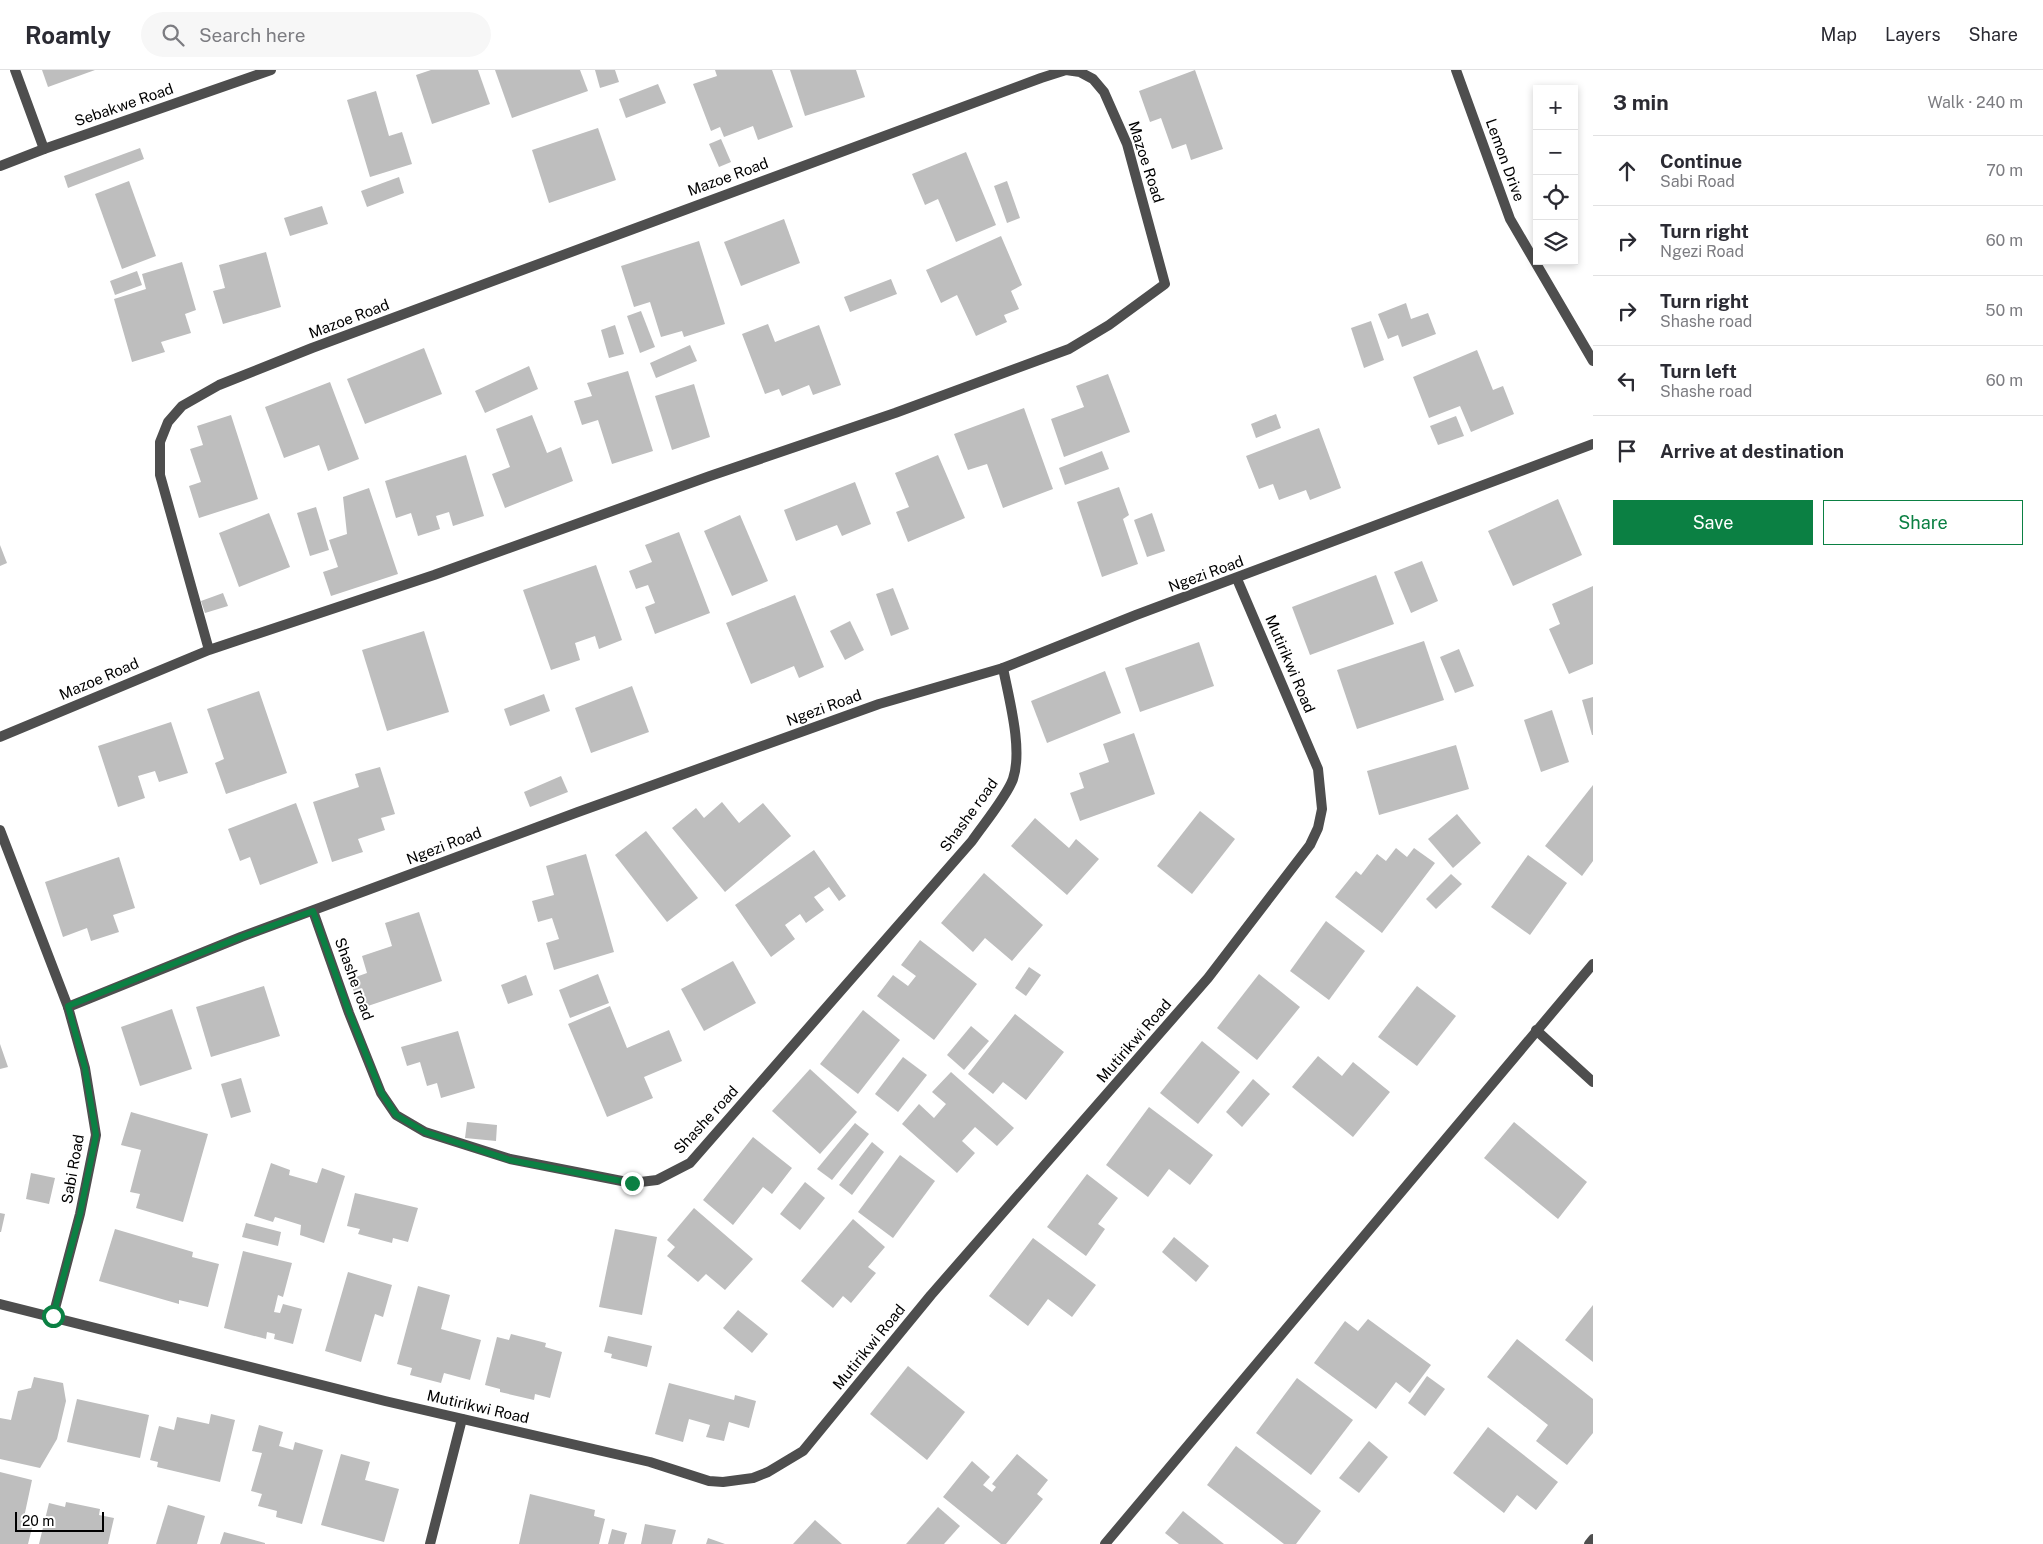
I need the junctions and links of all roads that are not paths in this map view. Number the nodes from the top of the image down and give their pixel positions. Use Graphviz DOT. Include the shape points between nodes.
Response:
graph roads {
  1 [pos="15,70"];
  2 [pos="271,70"];
  3 [pos="1456,70"];
  4 [pos="44,149"];
  5 [pos="0,166"];
  6 [pos="1591,354"];
  7 [pos="1593,444"];
  8 [pos="1237,579"];
  9 [pos="209,650"];
  10 [pos="1003,668"];
  11 [pos="0,737"];
  12 [pos="0,830"];
  13 [pos="313,911"];
  14 [pos="1593,964"];
  15 [pos="68,1006"];
  16 [pos="1536,1030"];
  17 [pos="1593,1082"];
  18 [pos="0,1304"];
  19 [pos="53,1316"];
  20 [pos="462,1418"];
  21 [pos="1593,1539"];
  22 [pos="430,1544"];
  23 [pos="1105,1544"];
  24 [pos="1589,1544"];
  1 -- 4 [label="street"];
  2 -- 4 [label="street, Sebakwe Road"];
  3 -- 6 [label="street, Lemon Drive" via="1510,219"];
  4 -- 5 [label="street, Sebakwe Road"];
  7 -- 8 [label="street, Ngezi Road"];
  8 -- 10 [label="street, Ngezi Road"];
  8 -- 20 [label="street, Mutirikwi Road" via="1318,769 1322,808 1310,845 1208,978 931,1295 803,1451 753,1478 723,1482"];
  9 -- 9 [label="street, Mazoe Road" via="434,575 895,413 1069,349 1109,325 1165,284 1128,144 1104,92 1080,72 1066,70 1041,78 312,348 219,385 182,406 168,422 160,442 160,475"];
  9 -- 11 [label="street, Mazoe Road"];
  10 -- 13 [label="street, Ngezi Road" via="879,704"];
  10 -- 13 [label="street, Shashe road" via="1017,751 1013,780 996,807 972,841 690,1163 657,1180 632,1183 510,1160 425,1132 396,1115 381,1092"];
  12 -- 15 [label="street, Sabi Road"];
  13 -- 15 [label="street, Ngezi Road"];
  14 -- 16 [label="street"];
  15 -- 19 [label="street, Sabi Road" via="85,1068 96,1135 80,1214"];
  16 -- 17 [label="street"];
  16 -- 23 [label="street"];
  18 -- 19 [label="street, Mutirikwi Road"];
  19 -- 20 [label="street, Mutirikwi Road"];
  20 -- 22 [label="street"];
  21 -- 24 [label="street"];
}
